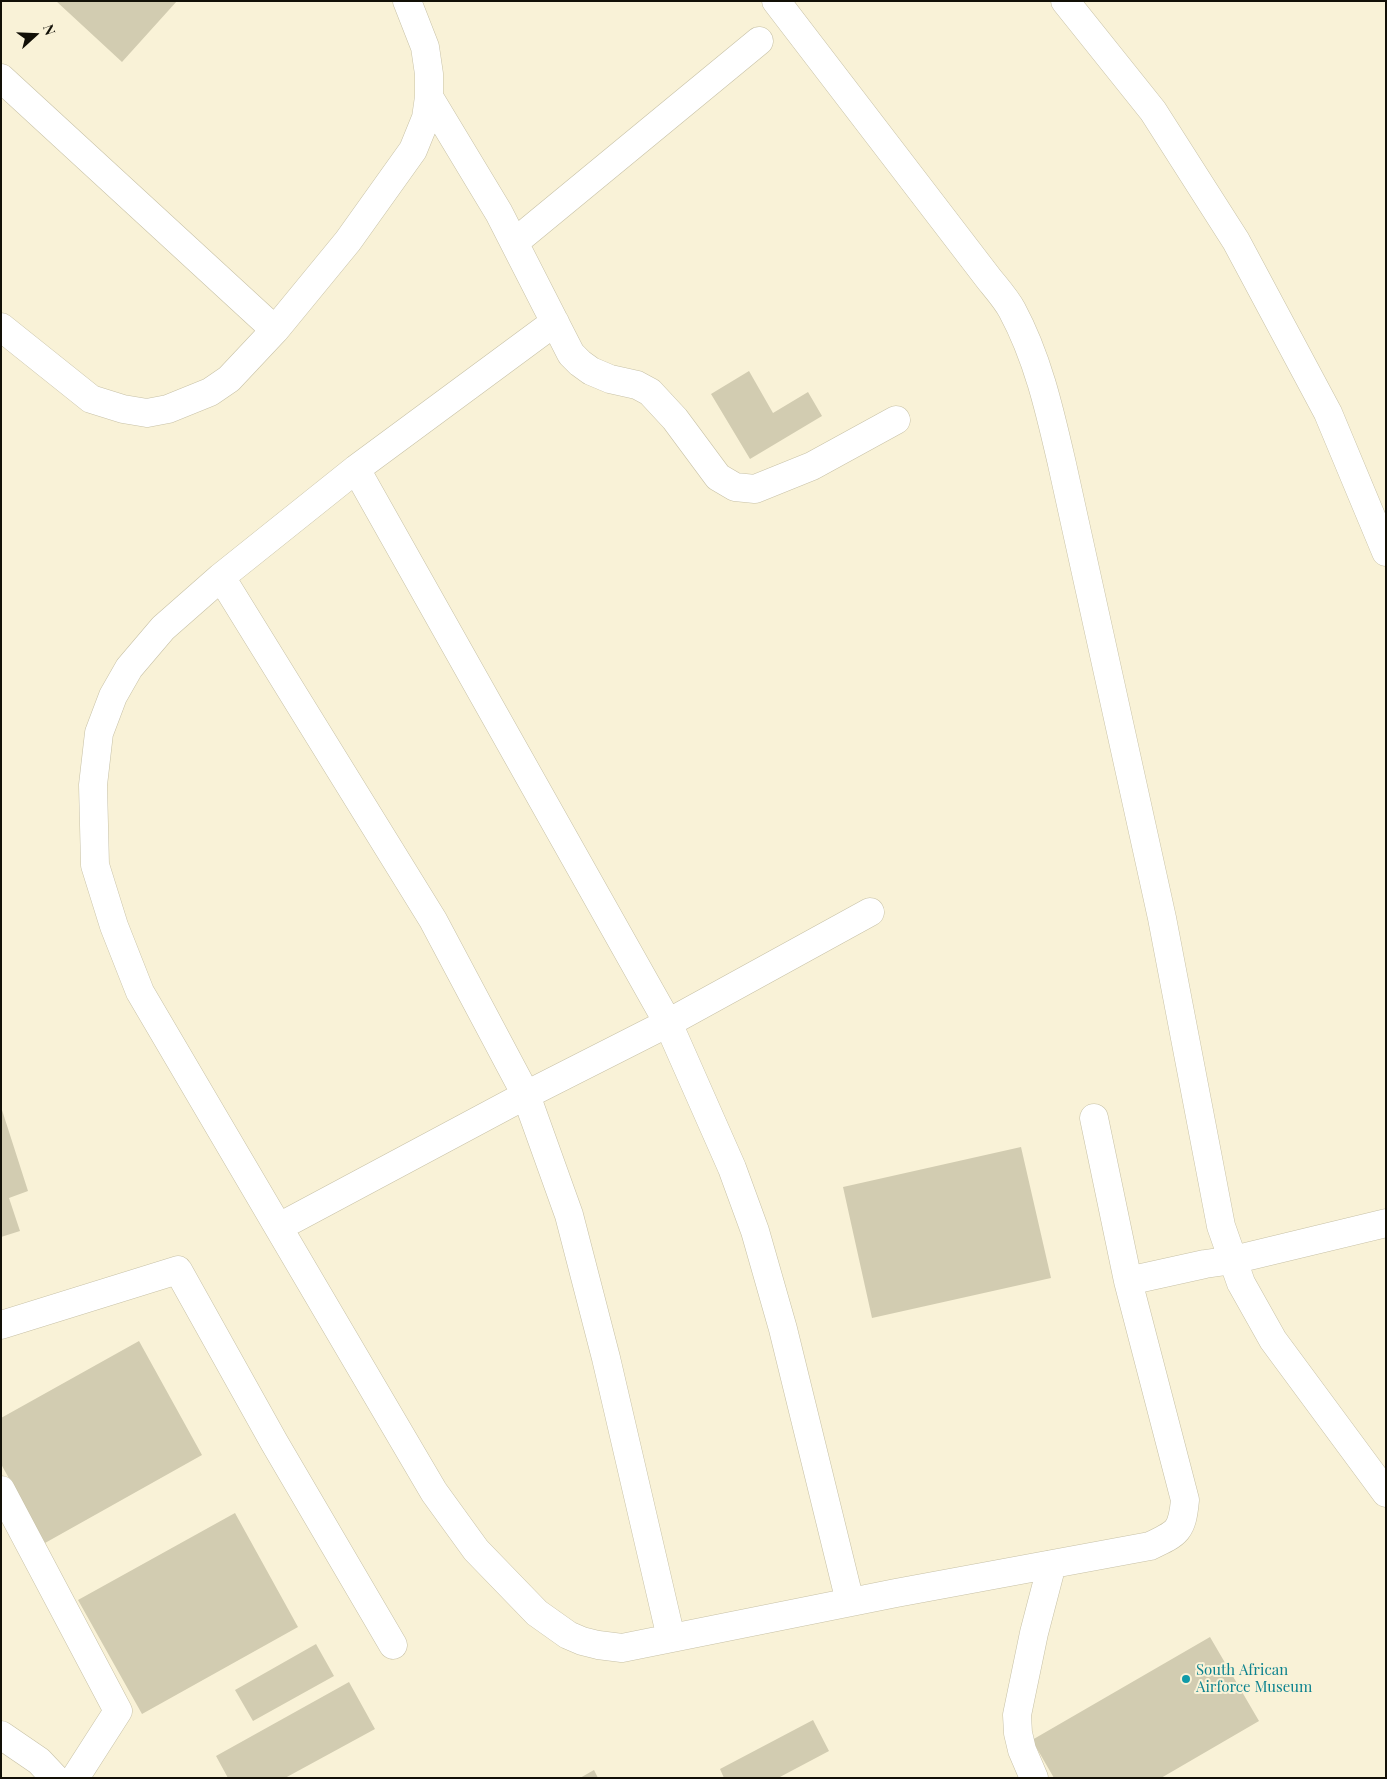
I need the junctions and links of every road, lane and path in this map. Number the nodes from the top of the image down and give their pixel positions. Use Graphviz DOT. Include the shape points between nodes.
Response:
graph roads {
  1 [pos="407,1"];
  2 [pos="776,1"];
  3 [pos="1065,1"];
  4 [pos="759,41"];
  5 [pos="1,78"];
  6 [pos="429,96"];
  7 [pos="515,242"];
  8 [pos="554,322"];
  9 [pos="1,327"];
  10 [pos="275,330"];
  11 [pos="896,420"];
  12 [pos="356,469"];
  13 [pos="1386,552"];
  14 [pos="221,577"];
  15 [pos="870,912"];
  16 [pos="668,1023"];
  17 [pos="526,1095"];
  18 [pos="1094,1118"];
  19 [pos="1386,1223"];
  20 [pos="279,1227"];
  21 [pos="1233,1260"];
  22 [pos="1128,1280"];
  23 [pos="1,1325"];
  24 [pos="1,1490"];
  25 [pos="1386,1493"];
  26 [pos="1052,1564"];
  27 [pos="850,1602"];
  28 [pos="671,1638"];
  29 [pos="393,1644"];
  30 [pos="1,1735"];
  31 [pos="55,1778"];
  32 [pos="75,1778"];
  33 [pos="1034,1778"];
  1 -- 6 [label="lane" via="424,47"];
  2 -- 21 [label="lane" via="995,286 1011,308 1025,337 1049,408 1062,464 1162,918 1222,1226"];
  3 -- 13 [label="lane" via="1152,111 1236,241 1328,413"];
  4 -- 7 [label="lane"];
  5 -- 10 [label="lane"];
  6 -- 7 [label="lane"];
  6 -- 10 [label="lane" via="426,118 413,150 348,241"];
  7 -- 8 [label="lane"];
  8 -- 11 [label="lane" via="571,354 580,363 600,375 650,392 675,419 718,477 735,487 755,489 812,466"];
  8 -- 12 [label="lane"];
  9 -- 10 [label="lane" via="91,399 147,413 168,409 210,392 229,379"];
  12 -- 14 [label="lane"];
  12 -- 16 [label="lane"];
  14 -- 17 [label="lane" via="432,920"];
  14 -- 20 [label="lane" via="163,628 129,668 113,696 99,733 93,785 95,865 140,992"];
  15 -- 16 [label="lane"];
  16 -- 17 [label="lane"];
  16 -- 27 [label="lane" via="732,1168 755,1231 783,1329"];
  17 -- 20 [label="lane"];
  17 -- 28 [label="lane" via="569,1215"];
  18 -- 22 [label="lane"];
  19 -- 21 [label="lane"];
  20 -- 28 [label="lane" via="434,1492 476,1550 537,1613 568,1635 598,1645 622,1648"];
  21 -- 22 [label="lane"];
  21 -- 25 [label="lane" via="1241,1283 1273,1340"];
  22 -- 26 [label="lane" via="1185,1500 1182,1522 1170,1537 1150,1546"];
  23 -- 29 [label="lane" via="178,1270"];
  24 -- 32 [label="lane" via="118,1711"];
  26 -- 27 [label="lane"];
  26 -- 33 [label="lane" via="1017,1715 1022,1750"];
  27 -- 28 [label="lane"];
  30 -- 31 [label="lane" via="39,1761"];
}
